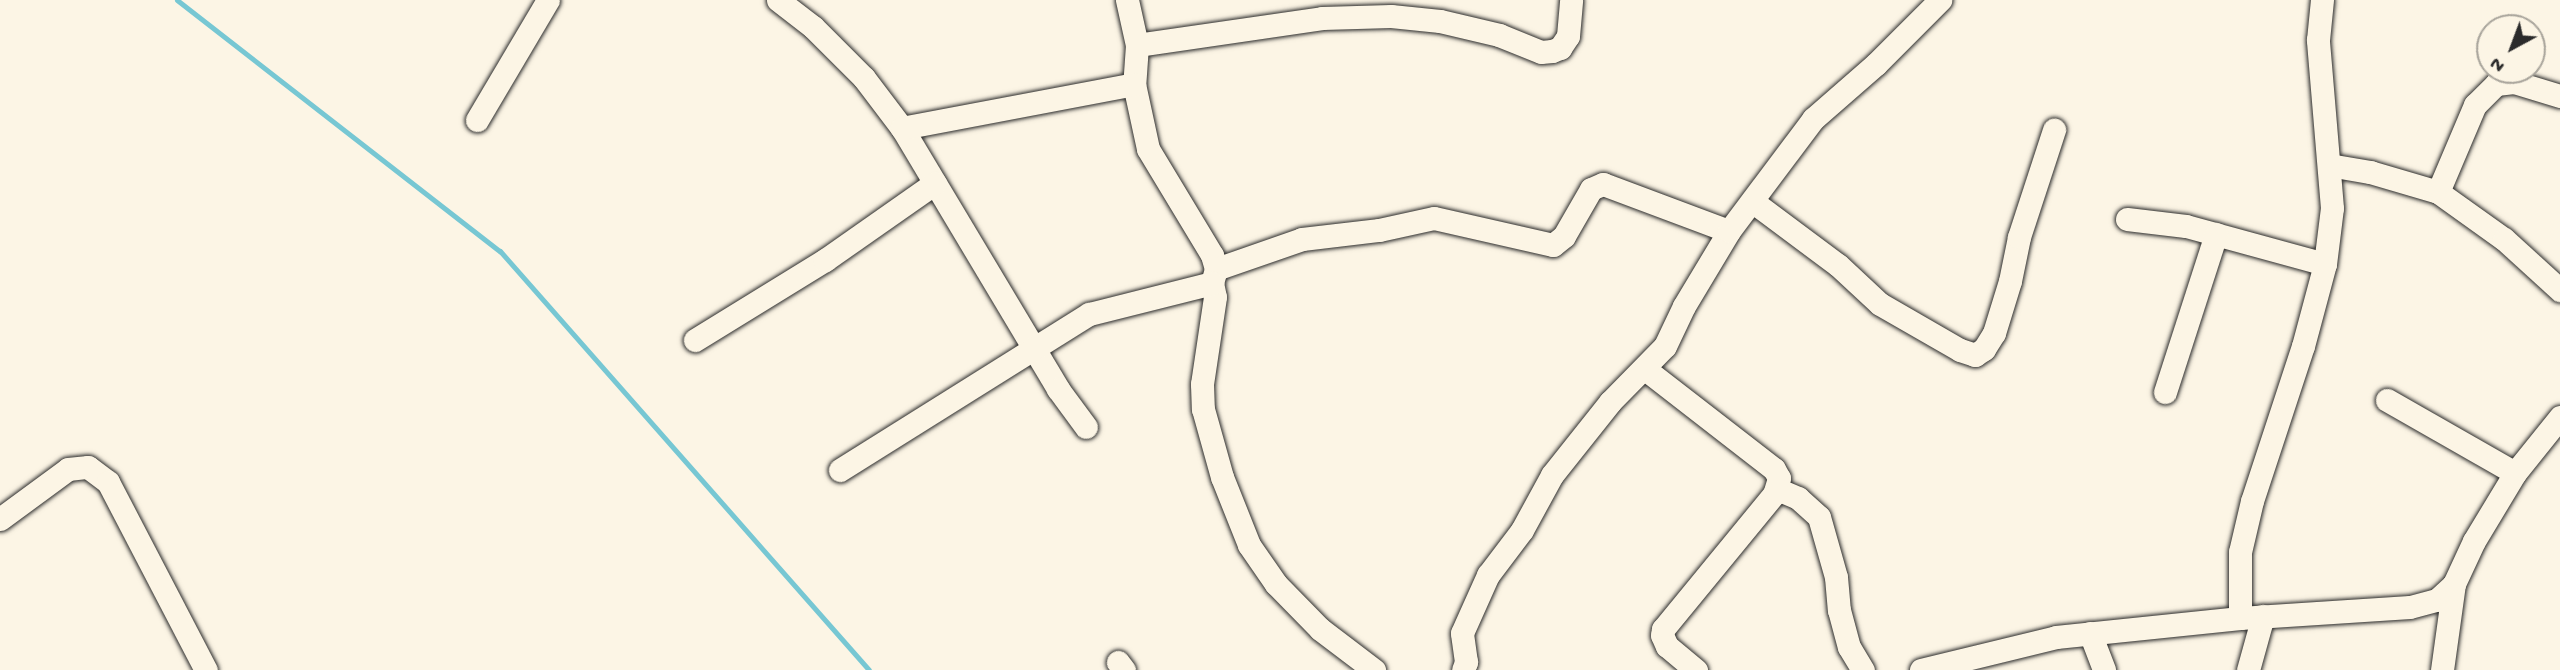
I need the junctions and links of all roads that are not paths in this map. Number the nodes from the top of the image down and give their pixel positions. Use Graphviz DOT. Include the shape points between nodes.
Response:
graph roads {
  1 [pos="548,0"];
  2 [pos="778,0"];
  3 [pos="1128,0"];
  4 [pos="1571,0"];
  5 [pos="1940,0"];
  6 [pos="2322,0"];
  7 [pos="1137,45"];
  8 [pos="1134,84"];
  9 [pos="2560,96"];
  10 [pos="478,120"];
  11 [pos="902,128"];
  12 [pos="2054,130"];
  13 [pos="2329,165"];
  14 [pos="934,183"];
  15 [pos="2438,192"];
  16 [pos="1752,201"];
  17 [pos="2127,219"];
  18 [pos="1729,231"];
  19 [pos="2216,234"];
  20 [pos="2325,264"];
  21 [pos="1214,276"];
  22 [pos="2560,290"];
  23 [pos="695,340"];
  24 [pos="1034,350"];
  25 [pos="1645,369"];
  26 [pos="2165,392"];
  27 [pos="2387,400"];
  28 [pos="2560,417"];
  29 [pos="1086,427"];
  30 [pos="841,470"];
  31 [pos="2515,473"];
  32 [pos="1777,489"];
  33 [pos="0,519"];
  34 [pos="2454,583"];
  35 [pos="2252,617"];
  36 [pos="2090,633"];
  37 [pos="206,670"];
  38 [pos="1374,670"];
  39 [pos="1463,670"];
  40 [pos="1696,670"];
  41 [pos="1863,670"];
  42 [pos="1921,670"];
  43 [pos="2104,670"];
  44 [pos="2248,670"];
  45 [pos="2442,670"];
  1 -- 10 [label="street"];
  2 -- 11 [label="street" via="813,27 864,78"];
  3 -- 7 [label="street"];
  4 -- 7 [label="street" via="1568,36 1552,51 1541,52 1499,35 1440,21 1391,16 1322,18"];
  5 -- 16 [label="street" via="1813,119"];
  6 -- 13 [label="street" via="2318,40"];
  7 -- 8 [label="street"];
  8 -- 11 [label="street"];
  8 -- 21 [label="street" via="1148,149 1212,255"];
  9 -- 15 [label="street" via="2514,82 2496,84 2475,105"];
  11 -- 14 [label="street"];
  12 -- 16 [label="street" via="1994,333 1975,355 1880,304 1838,265"];
  13 -- 15 [label="street"];
  13 -- 20 [label="street" via="2332,208"];
  14 -- 23 [label="street" via="825,260"];
  14 -- 24 [label="street"];
  15 -- 22 [label="street" via="2504,239"];
  16 -- 18 [label="street"];
  17 -- 19 [label="street"];
  18 -- 21 [label="street" via="1603,184 1591,189 1564,236 1553,245 1434,218 1302,239"];
  18 -- 25 [label="street" via="1665,346"];
  19 -- 20 [label="street"];
  19 -- 26 [label="street"];
  20 -- 35 [label="street" via="2240,552"];
  21 -- 24 [label="street" via="1089,314"];
  21 -- 38 [label="street" via="1203,410 1222,477 1249,545 1276,584 1320,629"];
  24 -- 29 [label="street"];
  24 -- 30 [label="street"];
  25 -- 32 [label="street" via="1774,469 1779,478"];
  25 -- 39 [label="street" via="1610,402 1552,475 1522,530 1488,575 1462,633"];
  27 -- 31 [label="street"];
  28 -- 31 [label="street"];
  31 -- 34 [label="street"];
  32 -- 40 [label="street" via="1663,629 1667,646"];
  32 -- 41 [label="street" via="1798,498 1819,517 1849,647"];
  33 -- 37 [label="street" via="68,469 88,467 108,482"];
  34 -- 35 [label="street" via="2437,600 2410,607"];
  34 -- 45 [label="street"];
  35 -- 36 [label="street"];
  35 -- 44 [label="street"];
  36 -- 42 [label="street"];
  36 -- 43 [label="street"];
}
